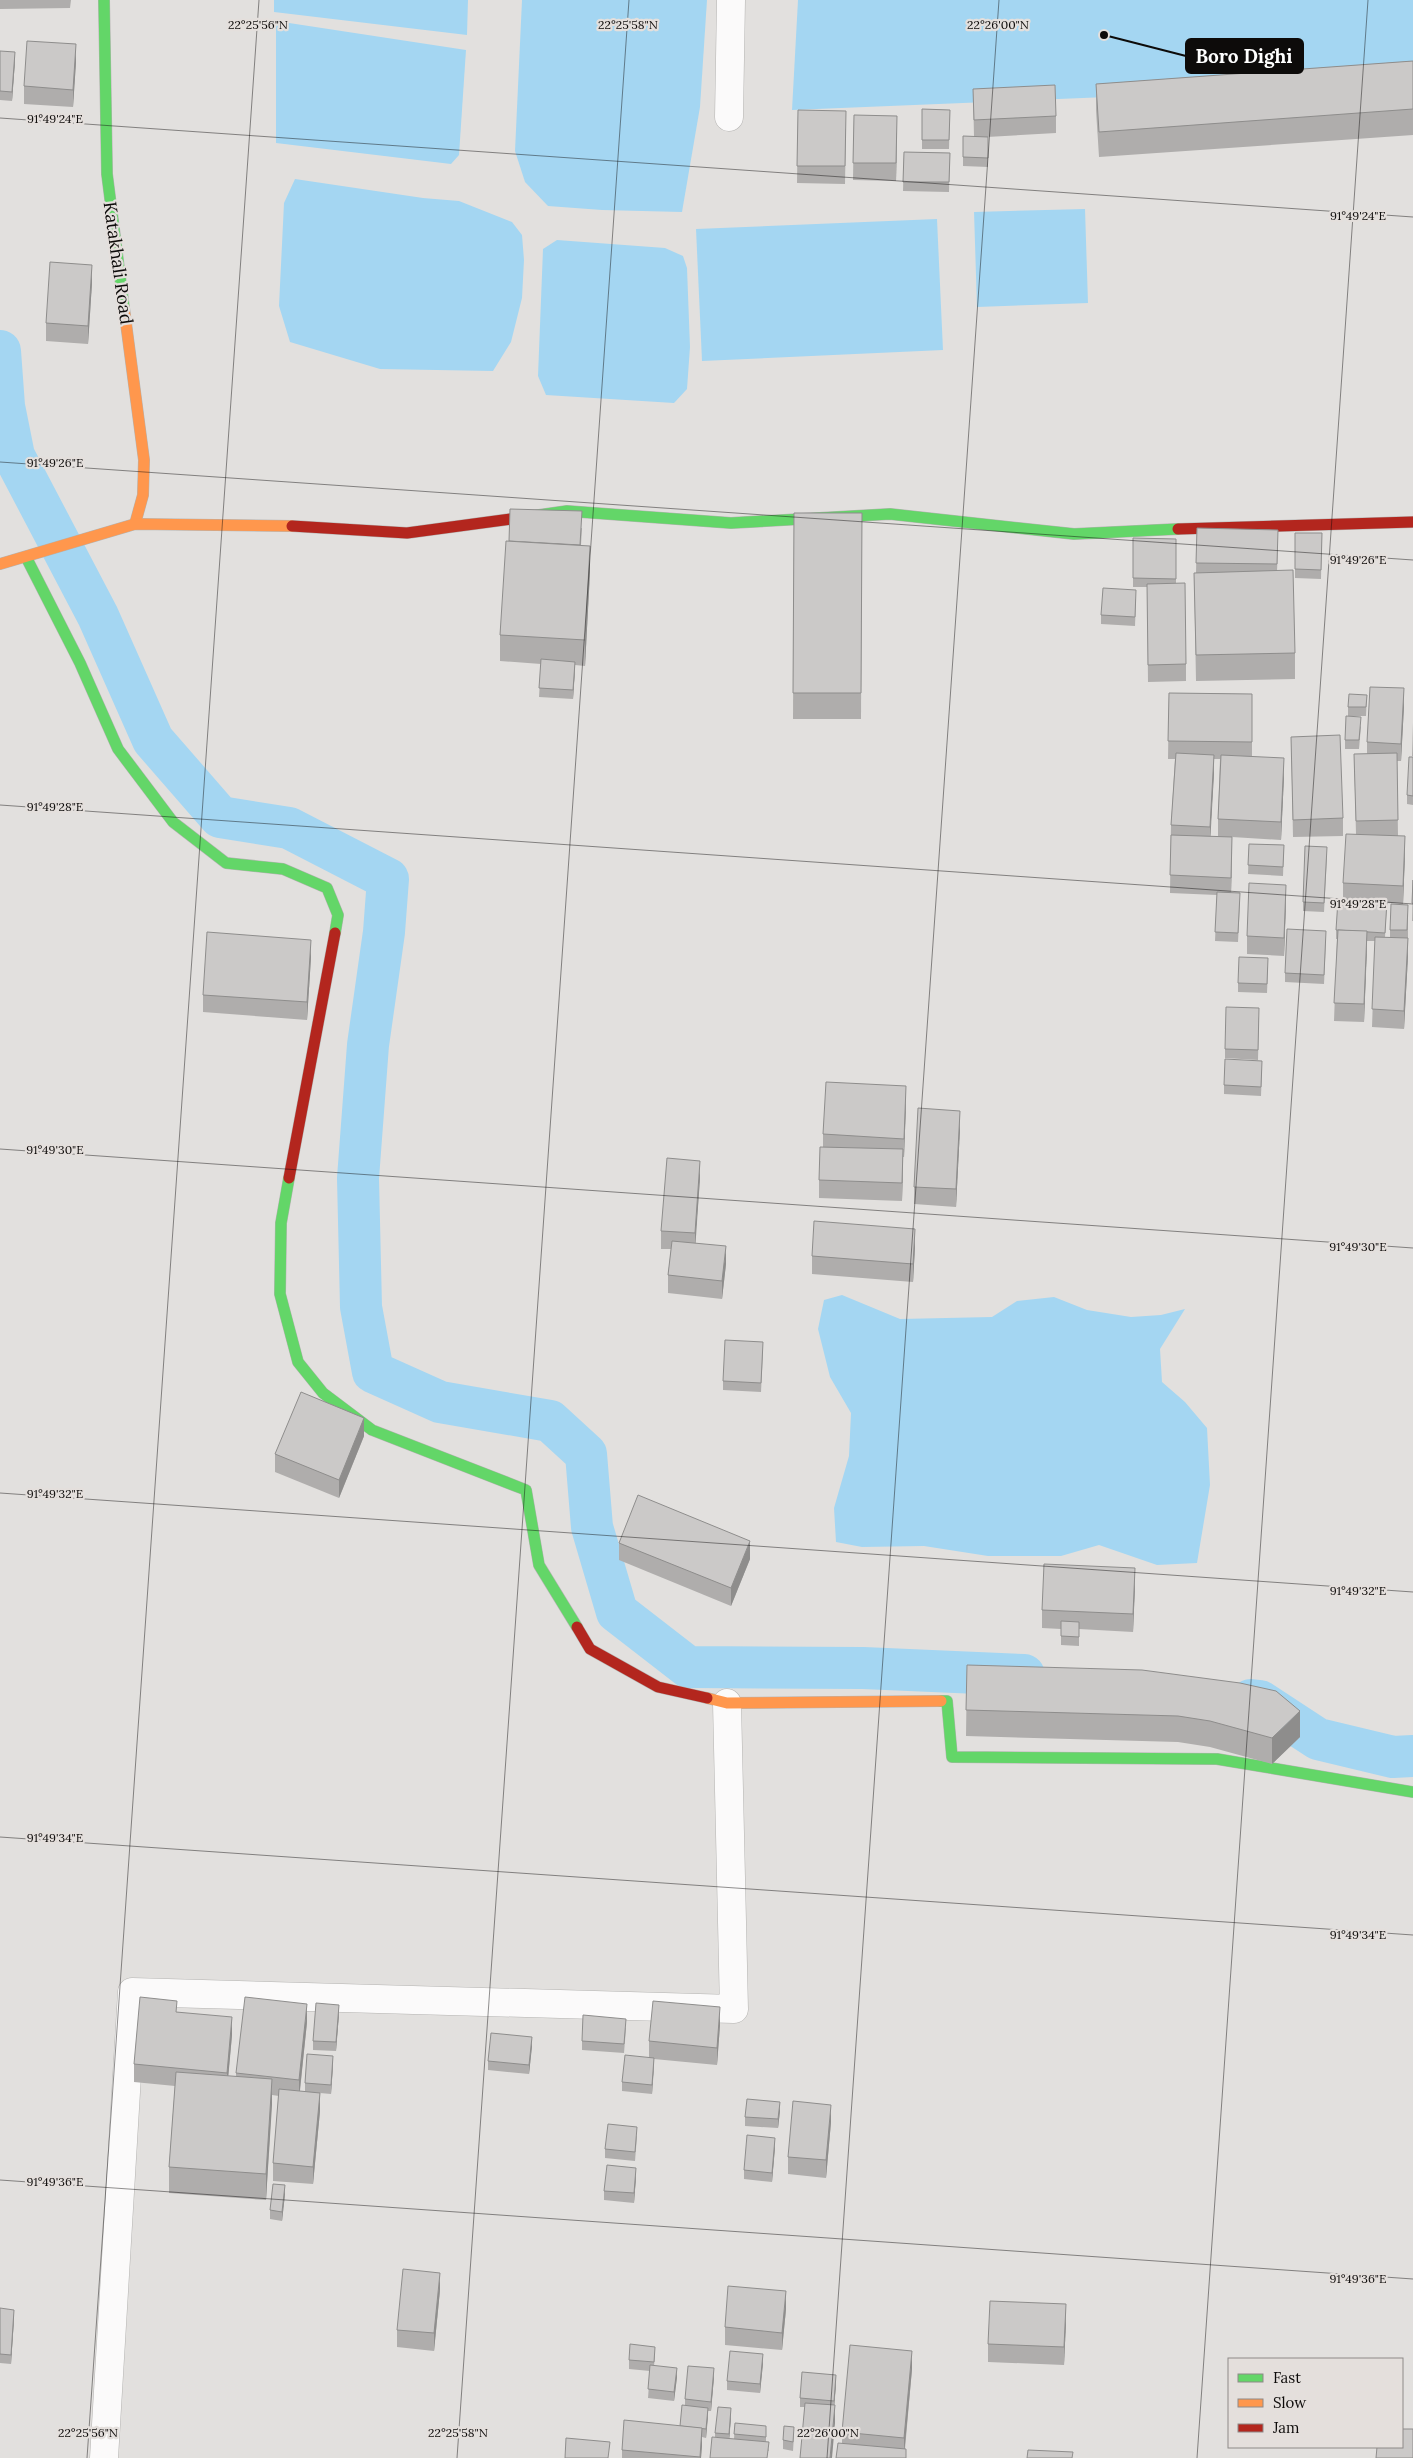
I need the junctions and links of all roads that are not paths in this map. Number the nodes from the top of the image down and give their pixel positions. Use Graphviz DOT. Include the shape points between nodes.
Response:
graph roads {
  1 [pos="104,0"];
  2 [pos="731,0"];
  3 [pos="729,117"];
  4 [pos="1413,522"];
  5 [pos="135,524"];
  6 [pos="26,557"];
  7 [pos="0,564"];
  8 [pos="727,1703"];
  9 [pos="1413,1792"];
  10 [pos="104,2458"];
  1 -- 5 [label="street, Katakhali Road" via="106,174 144,460 143,495"];
  2 -- 3 [label="street"];
  4 -- 5 [label="street" via="1074,534 890,514 731,523 567,511 407,534 296,526"];
  5 -- 6 [label="street"];
  6 -- 7 [label="street"];
  6 -- 8 [label="street" via="118,749 173,822 226,863 284,870 327,888 338,915 281,1223 280,1294 298,1362 323,1393 372,1430 526,1490 539,1565 590,1650 658,1687"];
  8 -- 9 [label="street" via="948,1701 952,1757 1217,1759"];
  8 -- 10 [label="street" via="734,2009 132,1992"];
}
